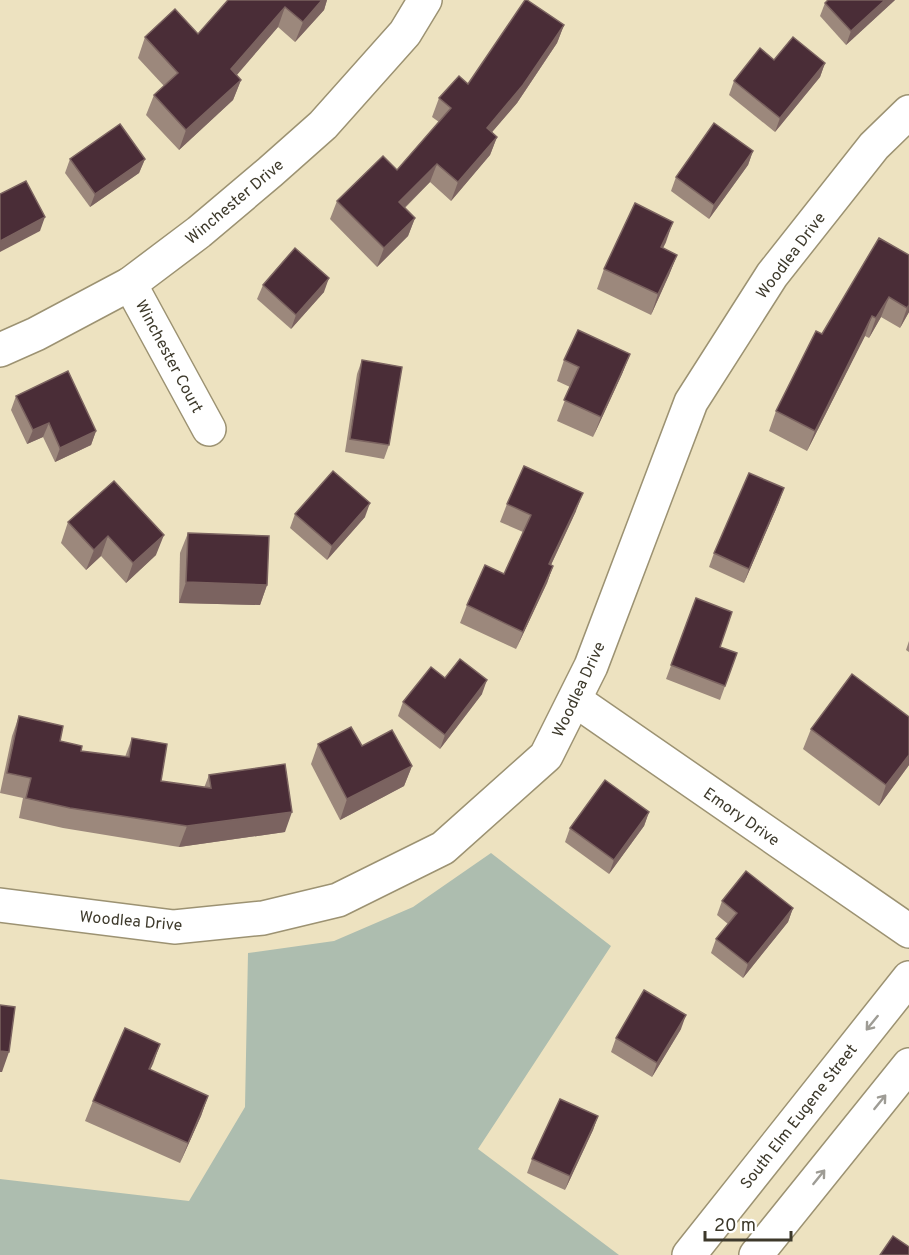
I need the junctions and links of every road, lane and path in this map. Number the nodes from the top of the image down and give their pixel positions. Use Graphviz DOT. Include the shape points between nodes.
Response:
graph roads {
  1 [pos="425,0"];
  2 [pos="909,112"];
  3 [pos="130,284"];
  4 [pos="0,350"];
  5 [pos="209,429"];
  6 [pos="575,700"];
  7 [pos="0,905"];
  8 [pos="909,931"];
  9 [pos="909,978"];
  10 [pos="909,1065"];
  11 [pos="688,1255"];
  12 [pos="756,1255"];
  1 -- 3 [label="street, Winchester Drive" via="405,33 323,125 199,232"];
  2 -- 6 [label="street, Woodlea Drive" via="874,146 772,275 691,402"];
  3 -- 4 [label="street, Winchester Drive"];
  3 -- 5 [label="street, Winchester Court"];
  6 -- 7 [label="street, Woodlea Drive" via="546,756 443,848 339,900 263,918 174,927"];
  6 -- 8 [label="street, Emory Drive"];
  9 -- 11 [label="street, South Elm Eugene Street, one-way"];
  12 -- 10 [label="street, one-way"];
}
